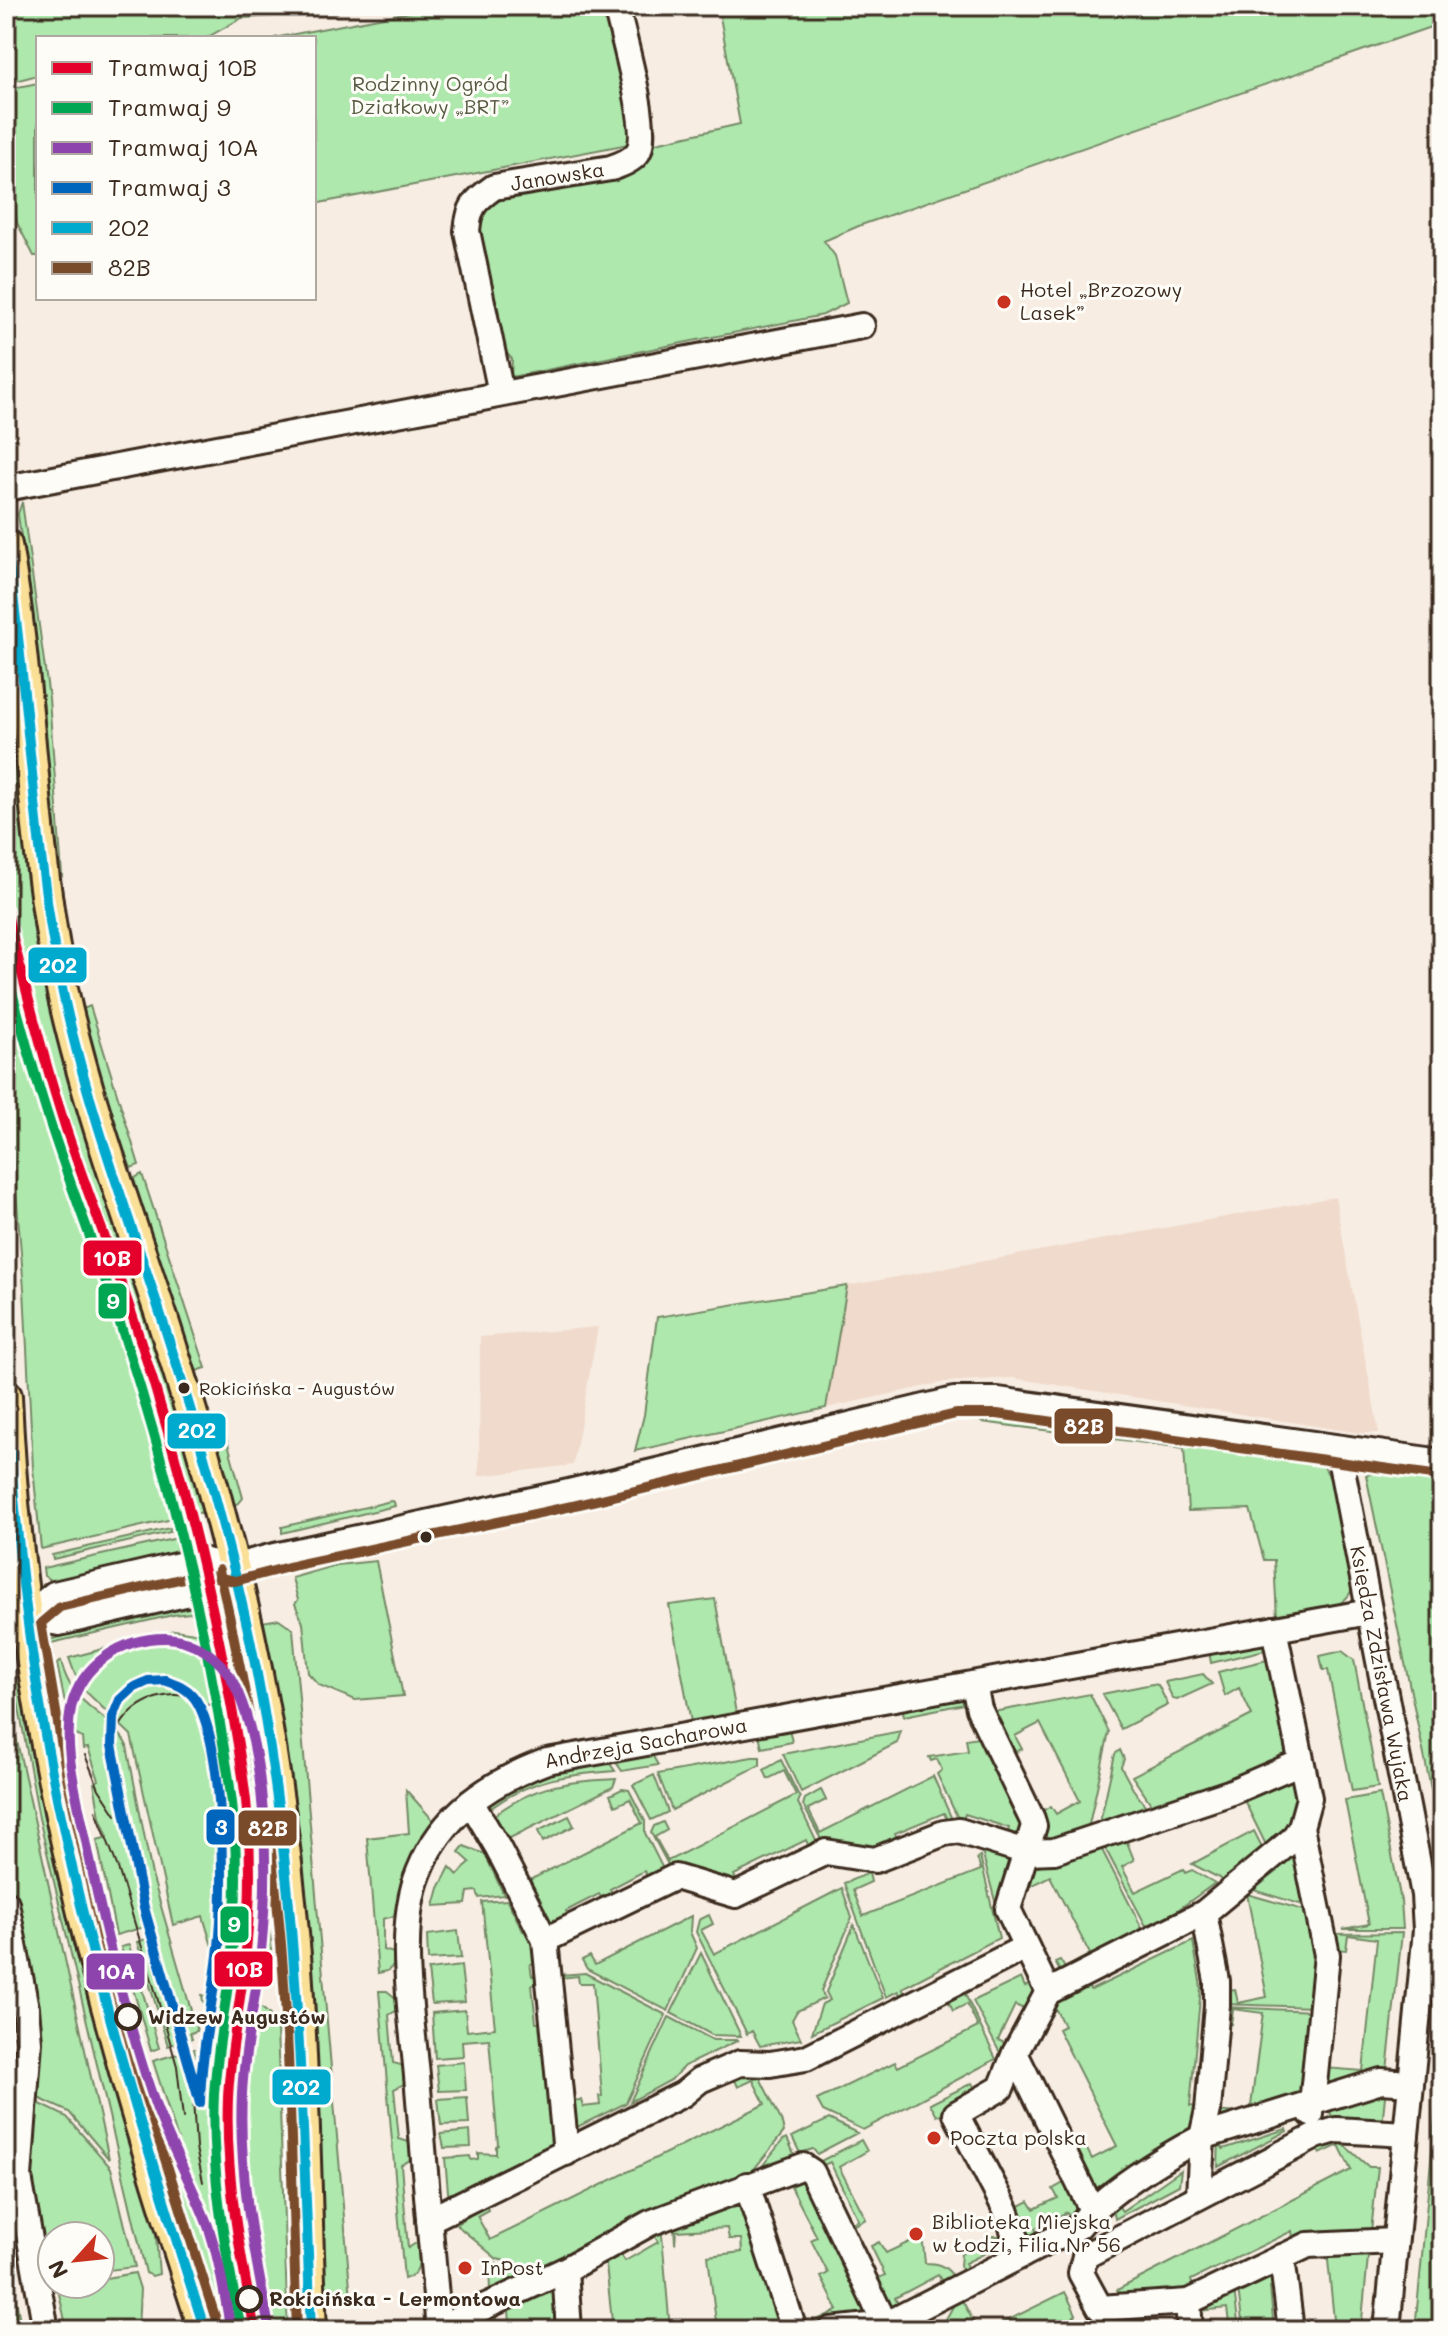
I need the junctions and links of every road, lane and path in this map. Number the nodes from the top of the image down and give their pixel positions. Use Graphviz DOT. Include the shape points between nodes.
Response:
graph roads {
  1 [pos="616,6"];
  2 [pos="862,326"];
  3 [pos="501,393"];
  4 [pos="6,488"];
  5 [pos="6,545"];
  6 [pos="6,1396"];
  7 [pos="1338,1448"];
  8 [pos="1442,1462"];
  9 [pos="233,1567"];
  10 [pos="1369,1612"];
  11 [pos="16,1620"];
  12 [pos="1274,1629"];
  13 [pos="974,1685"];
  14 [pos="1301,1762"];
  15 [pos="471,1802"];
  16 [pos="1301,1827"];
  17 [pos="1027,1852"];
  18 [pos="6,1903"];
  19 [pos="1204,1913"];
  20 [pos="545,1940"];
  21 [pos="1026,1947"];
  22 [pos="1048,1992"];
  23 [pos="1015,2053"];
  24 [pos="17,2083"];
  25 [pos="1411,2083"];
  26 [pos="1311,2103"];
  27 [pos="1406,2134"];
  28 [pos="1316,2136"];
  29 [pos="1202,2137"];
  30 [pos="566,2153"];
  31 [pos="747,2185"];
  32 [pos="1199,2196"];
  33 [pos="1092,2210"];
  34 [pos="429,2220"];
  35 [pos="1395,2241"];
  36 [pos="1022,2255"];
  37 [pos="1282,2257"];
  38 [pos="565,2270"];
  39 [pos="1188,2302"];
  40 [pos="887,2327"];
  41 [pos="438,2329"];
  42 [pos="46,2330"];
  43 [pos="205,2330"];
  44 [pos="311,2330"];
  45 [pos="569,2330"];
  46 [pos="794,2330"];
  47 [pos="831,2330"];
  48 [pos="1190,2330"];
  49 [pos="1291,2330"];
  50 [pos="1387,2330"];
  1 -- 3 [label="street, Janowska" via="640,113 638,152 611,168 494,187 469,212 467,231"];
  2 -- 3 [label="street"];
  3 -- 4 [label="street"];
  5 -- 9 [label="main road" via="28,702 38,834 66,1006 184,1388"];
  6 -- 11 [label="main road"];
  7 -- 8 [label="street"];
  7 -- 9 [label="street" via="998,1400 954,1400"];
  7 -- 10 [label="street, Księdza Zdzisława Wujaka"];
  9 -- 11 [label="street" via="201,1560 54,1594"];
  9 -- 44 [label="main road" via="268,1733 289,1887"];
  10 -- 12 [label="street, Andrzeja Sacharowa"];
  10 -- 25 [label="street, Księdza Zdzisława Wujaka" via="1424,1895 1426,1930"];
  11 -- 43 [label="main road" via="88,1940"];
  12 -- 13 [label="street, Andrzeja Sacharowa"];
  12 -- 14 [label="street"];
  13 -- 15 [label="street, Andrzeja Sacharowa" via="547,1761 511,1775"];
  13 -- 17 [label="street" via="979,1709 1032,1819"];
  14 -- 16 [label="street" via="1309,1798"];
  14 -- 17 [label="street" via="1229,1793 1054,1851"];
  15 -- 20 [label="street"];
  15 -- 34 [label="street, Andrzeja Sacharowa" via="445,1826 429,1851 408,1915"];
  16 -- 19 [label="street"];
  16 -- 26 [label="street" via="1327,1955"];
  17 -- 20 [label="street" via="959,1831 875,1860 826,1852 736,1895 675,1877"];
  17 -- 21 [label="street" via="1008,1909"];
  18 -- 24 [label="street" via="28,2023"];
  19 -- 22 [label="street"];
  19 -- 29 [label="street" via="1217,1993"];
  20 -- 30 [label="street"];
  21 -- 22 [label="street"];
  21 -- 30 [label="street" via="806,2058 770,2064 745,2061 713,2074"];
  22 -- 23 [label="street"];
  23 -- 33 [label="street"];
  23 -- 36 [label="street" via="1001,2088 956,2114 1006,2210"];
  24 -- 42 [label="street" via="19,2177"];
  25 -- 26 [label="street" via="1381,2081"];
  25 -- 27 [label="street, Księdza Zdzisława Wujaka"];
  26 -- 28 [label="street"];
  26 -- 29 [label="street"];
  27 -- 28 [label="street" via="1336,2130"];
  27 -- 35 [label="street, Księdza Zdzisława Wujaka"];
  28 -- 32 [label="street"];
  29 -- 32 [label="street"];
  29 -- 33 [label="street"];
  30 -- 34 [label="street"];
  31 -- 38 [label="street, Andrzeja Sacharowa" via="650,2223"];
  31 -- 40 [label="street, Andrzeja Sacharowa" via="807,2167"];
  31 -- 46 [label="street"];
  32 -- 39 [label="street" via="1085,2256 1081,2267 1100,2308"];
  33 -- 36 [label="street" via="1079,2226"];
  34 -- 41 [label="street, Andrzeja Sacharowa"];
  35 -- 37 [label="street" via="1308,2245"];
  35 -- 50 [label="street, Księdza Zdzisława Wujaka"];
  36 -- 40 [label="street"];
  37 -- 39 [label="street"];
  37 -- 49 [label="street"];
  38 -- 41 [label="street, Andrzeja Sacharowa"];
  38 -- 45 [label="street"];
  39 -- 48 [label="street"];
  40 -- 47 [label="street"];
}
